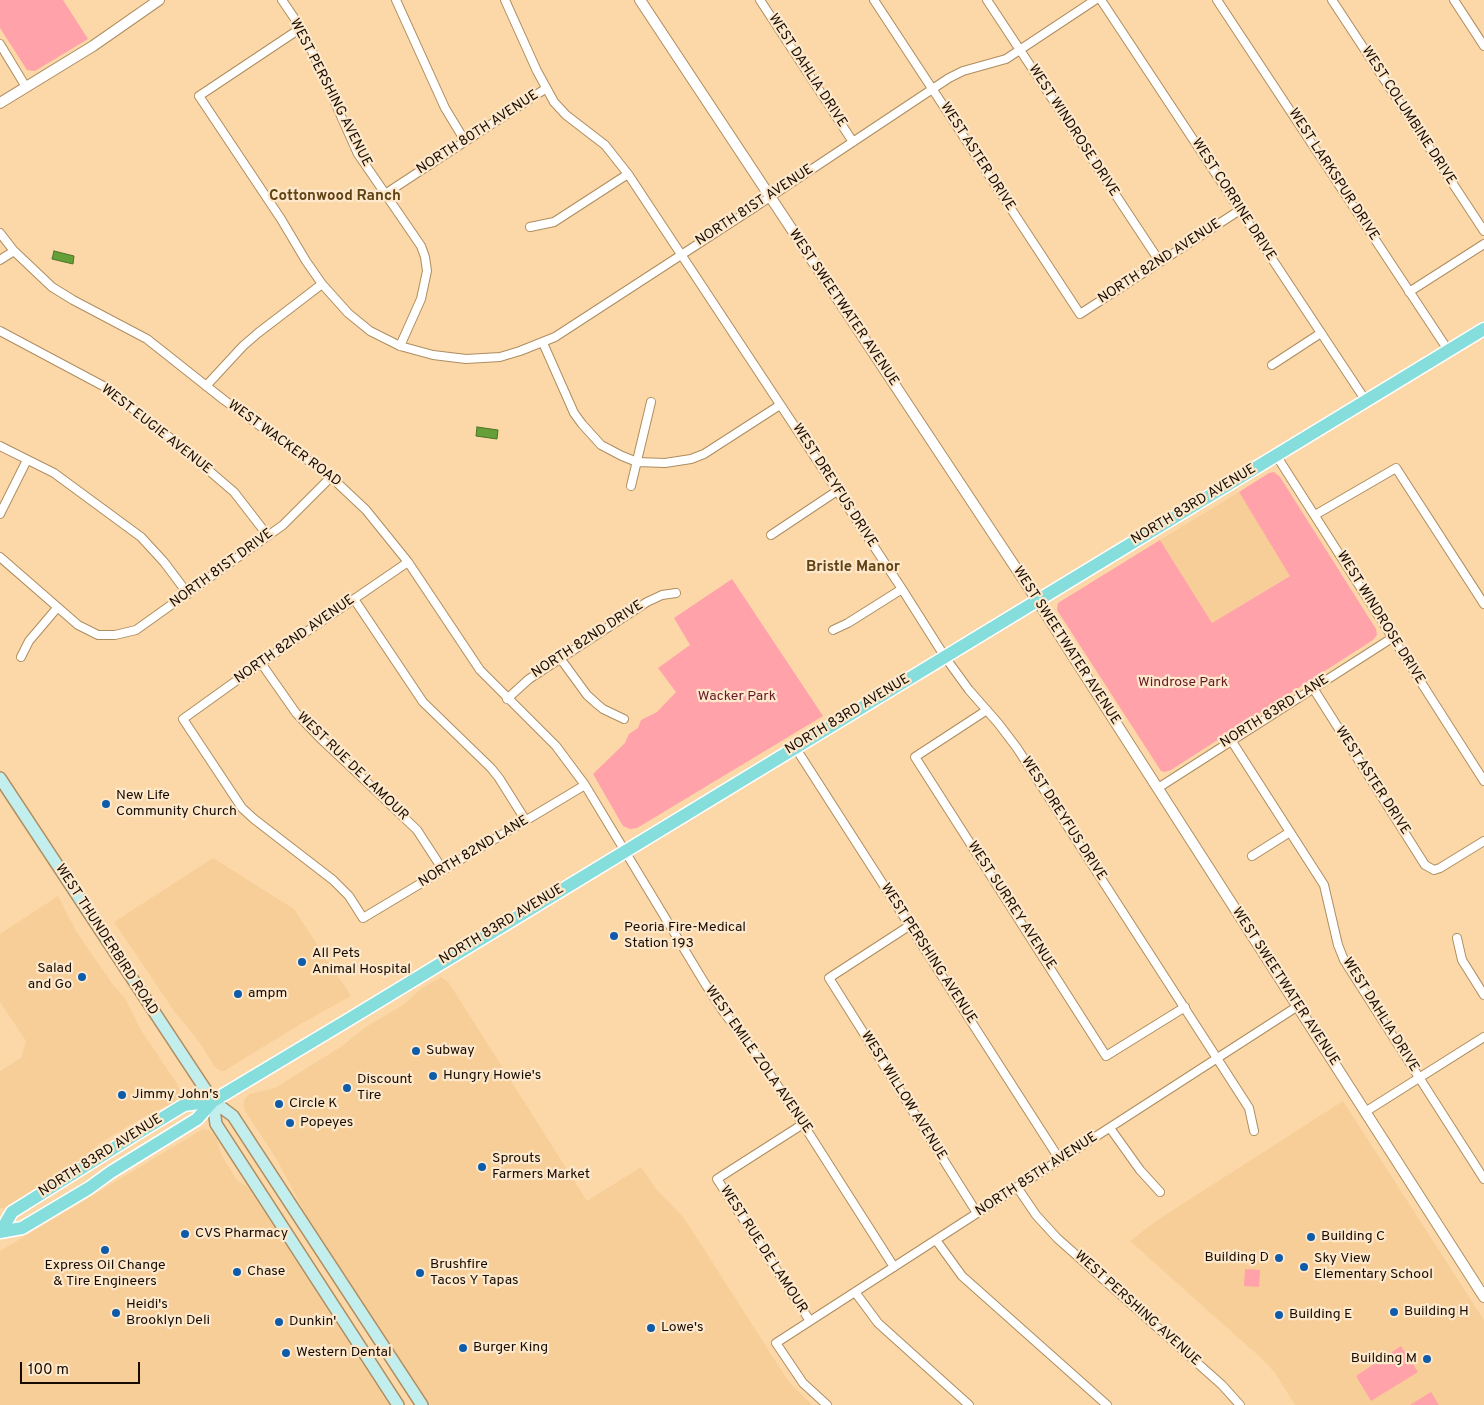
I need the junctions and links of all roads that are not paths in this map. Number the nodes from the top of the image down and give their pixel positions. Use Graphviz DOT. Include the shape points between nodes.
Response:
graph roads {
  1 [pos="159,0"];
  2 [pos="282,0"];
  3 [pos="396,0"];
  4 [pos="505,0"];
  5 [pos="640,0"];
  6 [pos="760,0"];
  7 [pos="874,0"];
  8 [pos="987,0"];
  9 [pos="1095,0"];
  10 [pos="1101,0"];
  11 [pos="1217,0"];
  12 [pos="1332,0"];
  13 [pos="1454,0"];
  14 [pos="301,28"];
  15 [pos="0,44"];
  16 [pos="1484,46"];
  17 [pos="1020,50"];
  18 [pos="26,87"];
  19 [pos="933,88"];
  20 [pos="546,89"];
  21 [pos="0,103"];
  22 [pos="465,141"];
  23 [pos="853,142"];
  24 [pos="628,174"];
  25 [pos="385,194"];
  26 [pos="770,196"];
  27 [pos="1240,210"];
  28 [pos="530,227"];
  29 [pos="1484,231"];
  30 [pos="0,233"];
  31 [pos="1484,244"];
  32 [pos="14,251"];
  33 [pos="680,255"];
  34 [pos="0,260"];
  35 [pos="1160,262"];
  36 [pos="322,284"];
  37 [pos="1410,292"];
  38 [pos="1080,314"];
  39 [pos="1484,329"];
  40 [pos="0,331"];
  41 [pos="1321,333"];
  42 [pos="543,343"];
  43 [pos="400,346"];
  44 [pos="1448,350"];
  45 [pos="1272,366"];
  46 [pos="206,386"];
  47 [pos="1366,401"];
  48 [pos="651,402"];
  49 [pos="780,405"];
  50 [pos="0,446"];
  51 [pos="1276,455"];
  52 [pos="28,460"];
  53 [pos="637,462"];
  54 [pos="331,477"];
  55 [pos="631,486"];
  56 [pos="837,492"];
  57 [pos="0,514"];
  58 [pos="1315,515"];
  59 [pos="771,535"];
  60 [pos="268,536"];
  61 [pos="0,557"];
  62 [pos="408,562"];
  63 [pos="902,589"];
  64 [pos="676,593"];
  65 [pos="188,594"];
  66 [pos="354,599"];
  67 [pos="1037,600"];
  68 [pos="1484,604"];
  69 [pos="57,608"];
  70 [pos="833,630"];
  71 [pos="1392,638"];
  72 [pos="21,657"];
  73 [pos="945,657"];
  74 [pos="560,658"];
  75 [pos="261,662"];
  76 [pos="1313,688"];
  77 [pos="507,699"];
  78 [pos="987,710"];
  79 [pos="624,719"];
  80 [pos="1231,740"];
  81 [pos="795,748"];
  82 [pos="0,778"];
  83 [pos="1484,781"];
  84 [pos="585,785"];
  85 [pos="1158,788"];
  86 [pos="526,821"];
  87 [pos="1290,832"];
  88 [pos="1484,841"];
  89 [pos="626,850"];
  90 [pos="1252,856"];
  91 [pos="443,870"];
  92 [pos="363,918"];
  93 [pos="909,926"];
  94 [pos="1457,938"];
  95 [pos="1484,995"];
  96 [pos="1298,1006"];
  97 [pos="1185,1007"];
  98 [pos="1484,1036"];
  99 [pos="1217,1058"];
  100 [pos="1419,1078"];
  101 [pos="212,1101"];
  102 [pos="1365,1112"];
  103 [pos="803,1124"];
  104 [pos="1110,1128"];
  105 [pos="1254,1131"];
  106 [pos="1060,1160"];
  107 [pos="1484,1179"];
  108 [pos="1017,1187"];
  109 [pos="1160,1192"];
  110 [pos="977,1213"];
  111 [pos="0,1231"];
  112 [pos="936,1240"];
  113 [pos="894,1267"];
  114 [pos="856,1292"];
  115 [pos="1484,1297"];
  116 [pos="810,1321"];
  117 [pos="398,1405"];
  118 [pos="422,1405"];
  119 [pos="827,1405"];
  120 [pos="969,1405"];
  121 [pos="1107,1405"];
  122 [pos="1240,1405"];
  1 -- 18 [label="street"];
  2 -- 14 [label="street, WEST PERSHING AVENUE"];
  3 -- 22 [label="street" via="446,108"];
  4 -- 20 [label="street, WEST DREYFUS DRIVE"];
  5 -- 26 [label="street, WEST SWEETWATER AVENUE"];
  6 -- 23 [label="street, WEST DAHLIA DRIVE"];
  7 -- 19 [label="street, WEST ASTER DRIVE"];
  8 -- 17 [label="street, WEST WINDROSE DRIVE"];
  9 -- 17 [label="street, NORTH 81ST AVENUE"];
  10 -- 27 [label="street, WEST CORRINE DRIVE"];
  11 -- 37 [label="street, WEST LARKSPUR DRIVE"];
  12 -- 29 [label="street, WEST COLUMBINE DRIVE"];
  13 -- 16 [label="street"];
  14 -- 25 [label="street, WEST PERSHING AVENUE" via="358,154"];
  14 -- 36 [label="street" via="199,96"];
  15 -- 18 [label="street"];
  17 -- 19 [label="street, NORTH 81ST AVENUE" via="1006,59 963,71"];
  17 -- 35 [label="street, WEST WINDROSE DRIVE"];
  18 -- 21 [label="street"];
  19 -- 23 [label="street, NORTH 81ST AVENUE"];
  19 -- 38 [label="street, WEST ASTER DRIVE"];
  20 -- 22 [label="street, NORTH 80TH AVENUE"];
  20 -- 24 [label="street, WEST DREYFUS DRIVE" via="566,115 605,145"];
  22 -- 25 [label="street, NORTH 80TH AVENUE"];
  23 -- 26 [label="street, NORTH 81ST AVENUE"];
  24 -- 28 [label="street" via="554,222"];
  24 -- 33 [label="street, WEST DREYFUS DRIVE"];
  25 -- 43 [label="street, WEST PERSHING AVENUE" via="421,246 427,271 421,299"];
  26 -- 33 [label="street, NORTH 81ST AVENUE"];
  26 -- 67 [label="street, WEST SWEETWATER AVENUE"];
  27 -- 35 [label="street, NORTH 82ND AVENUE"];
  27 -- 41 [label="street, WEST CORRINE DRIVE"];
  30 -- 32 [label="street, WEST WACKER ROAD"];
  31 -- 37 [label="street"];
  32 -- 34 [label="street"];
  32 -- 46 [label="street, WEST WACKER ROAD" via="52,287 147,339"];
  33 -- 42 [label="street, NORTH 81ST AVENUE"];
  33 -- 49 [label="street, WEST DREYFUS DRIVE"];
  35 -- 38 [label="street, NORTH 82ND AVENUE"];
  36 -- 43 [label="street" via="359,322"];
  36 -- 46 [label="street" via="258,332"];
  37 -- 44 [label="street, WEST LARKSPUR DRIVE"];
  39 -- 44 [label="main road, NORTH 83RD AVENUE"];
  40 -- 60 [label="street, WEST EUGIE AVENUE" via="107,388 234,492"];
  41 -- 45 [label="street"];
  41 -- 47 [label="street, WEST CORRINE DRIVE"];
  42 -- 43 [label="street, NORTH 81ST AVENUE" via="500,357 466,360"];
  42 -- 53 [label="street" via="582,424 601,445"];
  44 -- 47 [label="main road, NORTH 83RD AVENUE"];
  46 -- 54 [label="street, WEST WACKER ROAD"];
  47 -- 51 [label="main road, NORTH 83RD AVENUE"];
  48 -- 53 [label="street"];
  49 -- 53 [label="street" via="704,454 665,464"];
  49 -- 56 [label="street, WEST DREYFUS DRIVE"];
  50 -- 52 [label="street"];
  51 -- 58 [label="street, WEST WINDROSE DRIVE"];
  51 -- 67 [label="main road, NORTH 83RD AVENUE"];
  52 -- 57 [label="street"];
  52 -- 65 [label="street" via="54,473 141,537"];
  53 -- 55 [label="street"];
  54 -- 60 [label="street, NORTH 81ST DRIVE"];
  54 -- 62 [label="street, WEST WACKER ROAD" via="366,510"];
  56 -- 59 [label="street"];
  56 -- 63 [label="street, WEST DREYFUS DRIVE"];
  58 -- 68 [label="street" via="1396,468"];
  58 -- 71 [label="street, WEST WINDROSE DRIVE"];
  60 -- 65 [label="street, NORTH 81ST DRIVE"];
  61 -- 69 [label="street"];
  62 -- 66 [label="street, NORTH 82ND AVENUE"];
  62 -- 77 [label="street, WEST WACKER ROAD" via="471,660"];
  63 -- 70 [label="street"];
  63 -- 73 [label="street, WEST DREYFUS DRIVE"];
  64 -- 74 [label="street, NORTH 82ND DRIVE" via="647,602"];
  65 -- 69 [label="street, NORTH 81ST DRIVE" via="136,630 115,635 98,634 78,625"];
  66 -- 75 [label="street, NORTH 82ND AVENUE"];
  66 -- 86 [label="street" via="423,702 491,768"];
  67 -- 73 [label="main road, NORTH 83RD AVENUE"];
  67 -- 85 [label="street, WEST SWEETWATER AVENUE"];
  69 -- 72 [label="street"];
  71 -- 76 [label="street, NORTH 83RD LANE"];
  71 -- 83 [label="street, WEST WINDROSE DRIVE"];
  73 -- 78 [label="street, WEST DREYFUS DRIVE"];
  73 -- 81 [label="main road, NORTH 83RD AVENUE"];
  74 -- 77 [label="street, NORTH 82ND DRIVE"];
  74 -- 79 [label="street" via="587,695 603,709"];
  75 -- 91 [label="street, WEST RUE DE LAMOUR" via="296,713 417,830"];
  75 -- 92 [label="street, NORTH 82ND AVENUE" via="183,719 242,808 333,880 349,896"];
  76 -- 80 [label="street, NORTH 83RD LANE"];
  76 -- 88 [label="street, WEST ASTER DRIVE" via="1425,865 1434,870 1440,868"];
  77 -- 84 [label="street, WEST WACKER ROAD" via="556,746"];
  78 -- 97 [label="street, WEST DREYFUS DRIVE" via="1017,748"];
  78 -- 97 [label="street, WEST SURREY AVENUE" via="915,756 1106,1056"];
  80 -- 85 [label="street, NORTH 83RD LANE"];
  80 -- 87 [label="street, WEST DAHLIA DRIVE"];
  81 -- 89 [label="main road, NORTH 83RD AVENUE"];
  81 -- 93 [label="street, WEST PERSHING AVENUE"];
  82 -- 101 [label="main road, WEST THUNDERBIRD ROAD"];
  84 -- 86 [label="street, NORTH 82ND LANE"];
  84 -- 89 [label="street, WEST WACKER ROAD"];
  85 -- 96 [label="street, WEST SWEETWATER AVENUE"];
  86 -- 91 [label="street, NORTH 82ND LANE"];
  87 -- 90 [label="street"];
  87 -- 100 [label="street, WEST DAHLIA DRIVE" via="1324,885 1344,960"];
  89 -- 101 [label="main road, NORTH 83RD AVENUE"];
  89 -- 103 [label="street, WEST EMILE ZOLA AVENUE" via="704,982"];
  91 -- 92 [label="street, NORTH 82ND LANE"];
  93 -- 106 [label="street, WEST PERSHING AVENUE"];
  93 -- 110 [label="street, WEST WILLOW AVENUE" via="829,978"];
  94 -- 95 [label="street" via="1462,960"];
  96 -- 99 [label="street, NORTH 85TH AVENUE"];
  96 -- 102 [label="street, WEST SWEETWATER AVENUE"];
  97 -- 99 [label="street, WEST DREYFUS DRIVE"];
  98 -- 100 [label="street"];
  99 -- 104 [label="street, NORTH 85TH AVENUE"];
  99 -- 105 [label="street, WEST DREYFUS DRIVE" via="1248,1108"];
  100 -- 102 [label="street"];
  100 -- 107 [label="street, WEST DAHLIA DRIVE"];
  101 -- 111 [label="main road, NORTH 83RD AVENUE" via="197,1119 89,1188 22,1228"];
  101 -- 111 [label="main road, NORTH 83RD AVENUE" via="184,1105 145,1128 12,1212"];
  101 -- 117 [label="main road, WEST THUNDERBIRD ROAD" via="216,1124"];
  101 -- 118 [label="main road, WEST THUNDERBIRD ROAD" via="233,1116"];
  102 -- 115 [label="street, WEST SWEETWATER AVENUE"];
  103 -- 113 [label="street, WEST EMILE ZOLA AVENUE"];
  103 -- 116 [label="street, WEST RUE DE LAMOUR" via="717,1179"];
  104 -- 106 [label="street, NORTH 85TH AVENUE"];
  104 -- 109 [label="street"];
  106 -- 108 [label="street, NORTH 85TH AVENUE"];
  108 -- 110 [label="street, NORTH 85TH AVENUE"];
  108 -- 122 [label="street, WEST PERSHING AVENUE" via="1057,1238 1222,1385"];
  110 -- 112 [label="street, NORTH 85TH AVENUE"];
  112 -- 113 [label="street, NORTH 85TH AVENUE"];
  112 -- 121 [label="street" via="962,1276"];
  113 -- 114 [label="street, NORTH 85TH AVENUE"];
  114 -- 116 [label="street, NORTH 85TH AVENUE"];
  114 -- 120 [label="street" via="878,1323"];
  116 -- 119 [label="street, NORTH 85TH AVENUE" via="776,1343 803,1383"];
}
